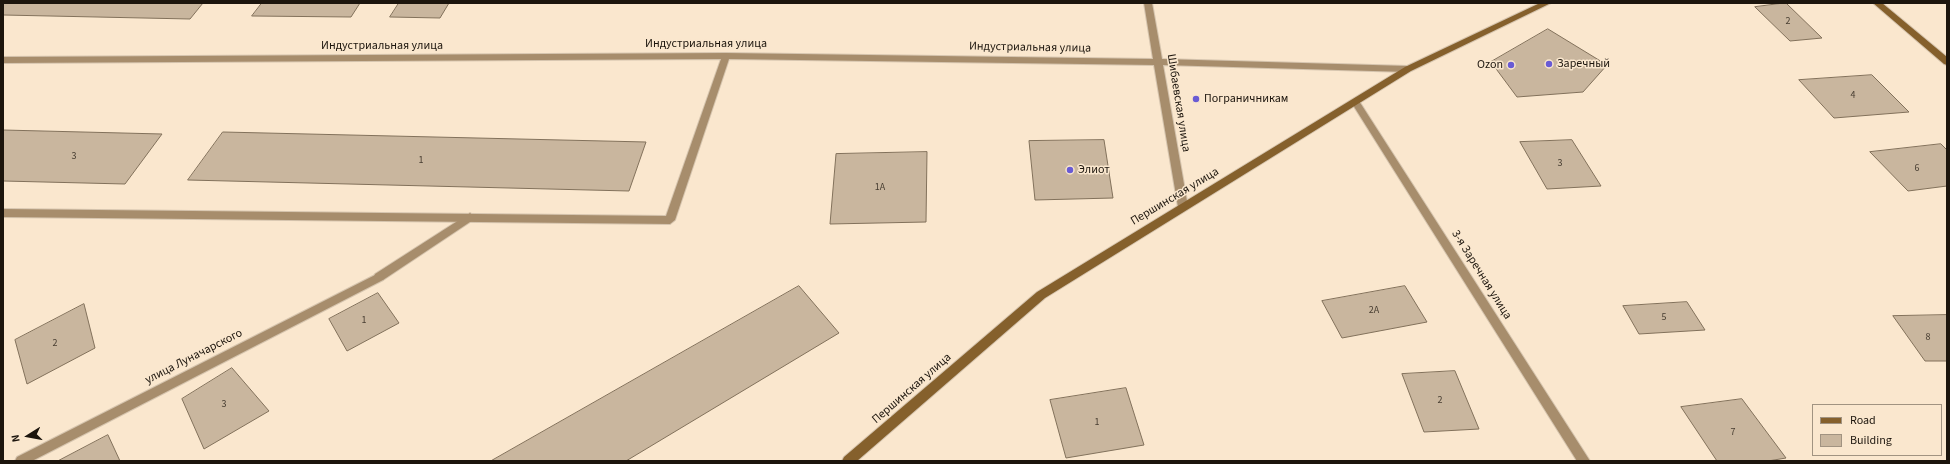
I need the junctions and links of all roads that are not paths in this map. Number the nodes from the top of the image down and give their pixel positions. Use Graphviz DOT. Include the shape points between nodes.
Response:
graph roads {
  1 [pos="1148,3"];
  2 [pos="1547,3"];
  3 [pos="1877,3"];
  4 [pos="726,56"];
  5 [pos="3,60"];
  6 [pos="1946,61"];
  7 [pos="1159,62"];
  8 [pos="1408,69"];
  9 [pos="1356,103"];
  10 [pos="1183,207"];
  11 [pos="3,213"];
  12 [pos="470,218"];
  13 [pos="21,461"];
  14 [pos="848,461"];
  15 [pos="1584,461"];
  1 -- 7 [label="street, Шибаевская улица"];
  2 -- 8 [label="street, Першинская улица"];
  3 -- 6 [label="street"];
  4 -- 5 [label="street, Индустриальная улица"];
  4 -- 7 [label="street, Индустриальная улица"];
  4 -- 12 [label="street" via="670,220"];
  7 -- 8 [label="street, Индустриальная улица"];
  7 -- 10 [label="street, Шибаевская улица"];
  8 -- 9 [label="street, Першинская улица"];
  9 -- 10 [label="street, Першинская улица"];
  9 -- 15 [label="street, 3-я Заречная улица"];
  10 -- 14 [label="street, Першинская улица" via="1041,295"];
  11 -- 12 [label="street"];
  12 -- 13 [label="street, улица Луначарского" via="379,277"];
}
